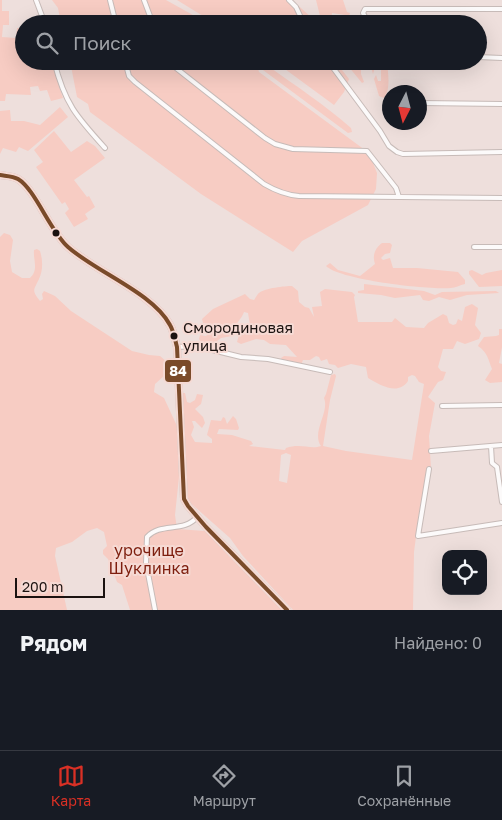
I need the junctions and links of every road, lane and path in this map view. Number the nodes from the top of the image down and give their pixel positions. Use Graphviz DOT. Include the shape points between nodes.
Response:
graph roads {
  1 [pos="36,0"];
  2 [pos="110,0"];
  3 [pos="144,0"];
  4 [pos="289,0"];
  5 [pos="502,8"];
  6 [pos="42,15"];
  7 [pos="114,15"];
  8 [pos="150,15"];
  9 [pos="300,15"];
  10 [pos="364,15"];
  11 [pos="487,57"];
  12 [pos="502,58"];
  13 [pos="56,70"];
  14 [pos="127,70"];
  15 [pos="178,70"];
  16 [pos="335,70"];
  17 [pos="427,103"];
  18 [pos="502,104"];
  19 [pos="104,148"];
  20 [pos="502,152"];
  21 [pos="0,175"];
  22 [pos="399,197"];
  23 [pos="502,198"];
  24 [pos="474,247"];
  25 [pos="502,247"];
  26 [pos="177,347"];
  27 [pos="330,372"];
  28 [pos="502,405"];
  29 [pos="442,406"];
  30 [pos="502,445"];
  31 [pos="491,446"];
  32 [pos="431,451"];
  33 [pos="429,469"];
  34 [pos="502,502"];
  35 [pos="197,517"];
  36 [pos="502,524"];
  37 [pos="155,610"];
  38 [pos="287,610"];
  1 -- 6 [label="street"];
  2 -- 7 [label="street"];
  3 -- 8 [label="street"];
  4 -- 9 [label="street"];
  5 -- 10 [label="street" via="366,9"];
  11 -- 12 [label="street"];
  13 -- 19 [label="street" via="76,117"];
  14 -- 22 [label="street" via="135,82 274,190 299,196"];
  15 -- 22 [label="street" via="275,144 296,149 366,151 396,188"];
  16 -- 20 [label="street" via="393,150 403,154"];
  17 -- 18 [label="street"];
  21 -- 26 [label="main road" via="17,179 27,187 56,234 70,249 152,304 170,325"];
  22 -- 23 [label="street"];
  24 -- 25 [label="street"];
  26 -- 27 [label="street" via="196,346"];
  26 -- 35 [label="main road" via="183,491 188,506"];
  28 -- 29 [label="street"];
  30 -- 31 [label="street"];
  31 -- 32 [label="street"];
  31 -- 34 [label="street"];
  33 -- 36 [label="street" via="418,536"];
  35 -- 37 [label="street" via="187,525 162,529 146,537 146,563"];
  35 -- 38 [label="main road"];
}
